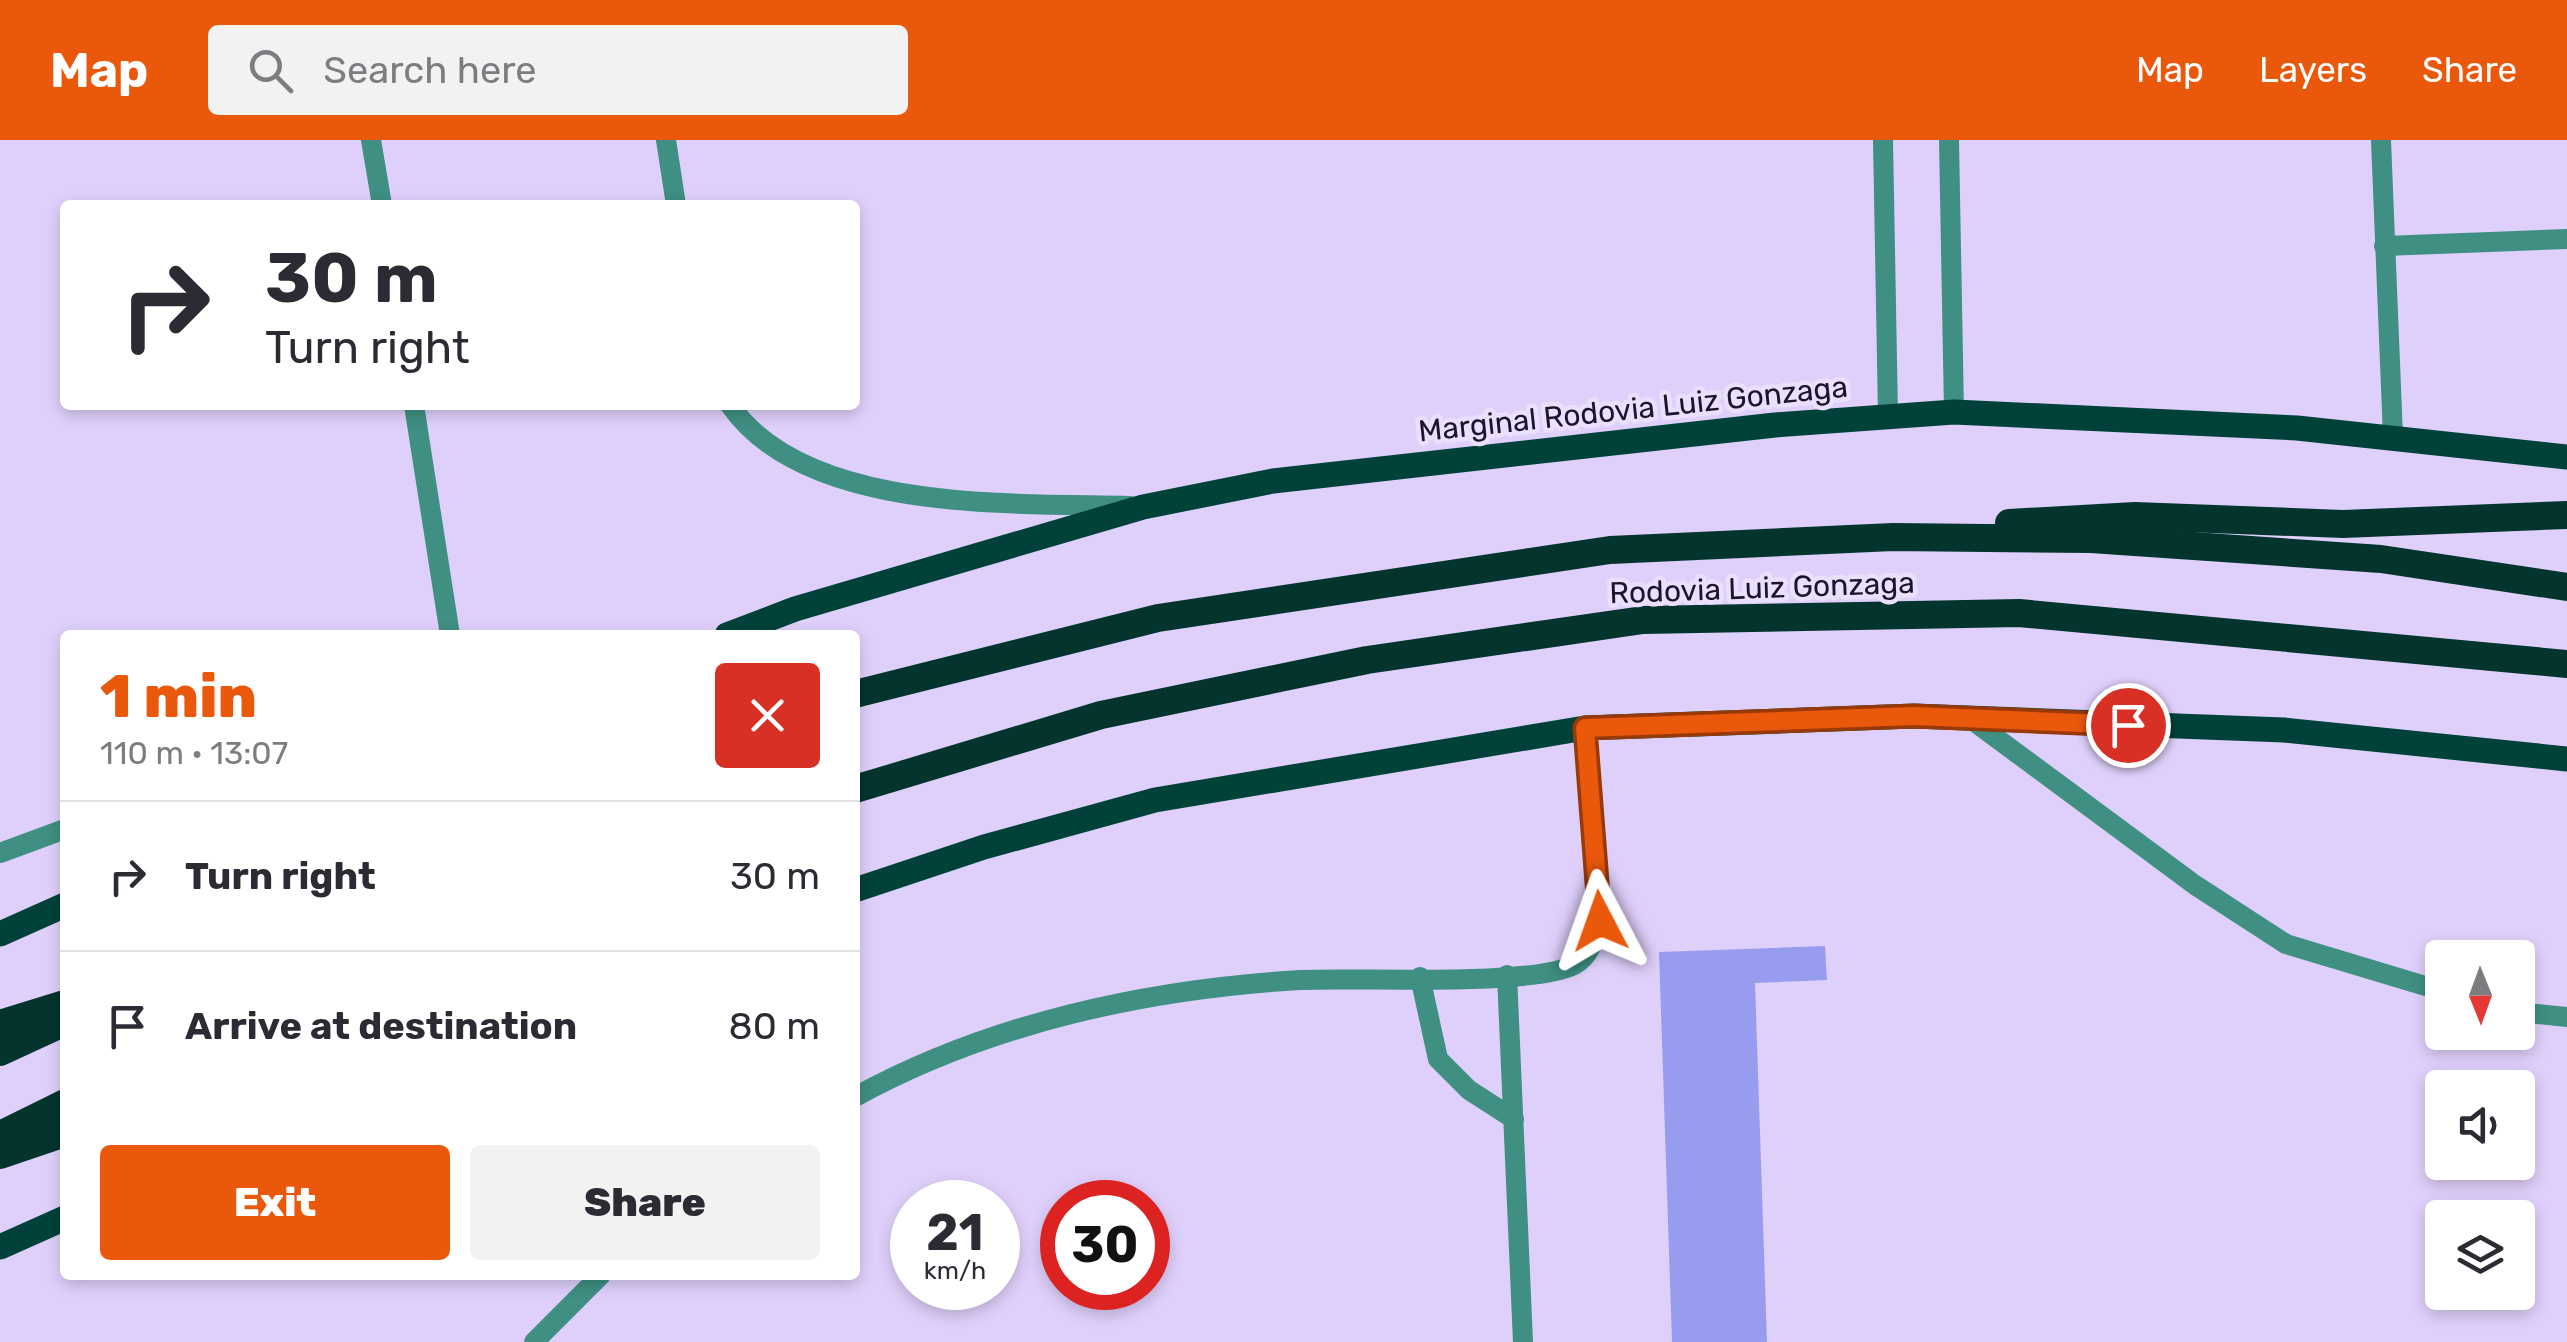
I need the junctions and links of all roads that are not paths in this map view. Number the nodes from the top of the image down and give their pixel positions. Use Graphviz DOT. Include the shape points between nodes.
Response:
graph roads {
  1 [pos="372,140"];
  2 [pos="666,140"];
  3 [pos="1883,140"];
  4 [pos="1949,140"];
  5 [pos="2381,140"];
  6 [pos="381,200"];
  7 [pos="675,200"];
  8 [pos="2567,239"];
  9 [pos="2384,246"];
  10 [pos="415,410"];
  11 [pos="734,410"];
  12 [pos="1954,412"];
  13 [pos="1888,416"];
  14 [pos="2393,436"];
  15 [pos="2567,457"];
  16 [pos="1143,507"];
  17 [pos="2567,515"];
  18 [pos="1893,537"];
  19 [pos="2567,587"];
  20 [pos="449,630"];
  21 [pos="740,630"];
  22 [pos="2416,647"];
  23 [pos="2567,664"];
  24 [pos="2567,681"];
  25 [pos="860,693"];
  26 [pos="1972,720"];
  27 [pos="1585,728"];
  28 [pos="2567,758"];
  29 [pos="860,787"];
  30 [pos="60,831"];
  31 [pos="0,854"];
  32 [pos="860,888"];
  33 [pos="60,907"];
  34 [pos="0,934"];
  35 [pos="1507,976"];
  36 [pos="1420,977"];
  37 [pos="2425,986"];
  38 [pos="60,1006"];
  39 [pos="2535,1014"];
  40 [pos="2567,1017"];
  41 [pos="0,1024"];
  42 [pos="60,1024"];
  43 [pos="0,1052"];
  44 [pos="860,1094"];
  45 [pos="60,1105"];
  46 [pos="1514,1119"];
  47 [pos="0,1135"];
  48 [pos="60,1135"];
  49 [pos="0,1155"];
  50 [pos="60,1220"];
  51 [pos="0,1246"];
  52 [pos="595,1280"];
  53 [pos="534,1342"];
  54 [pos="1523,1342"];
  1 -- 6 [label="street"];
  2 -- 7 [label="street"];
  3 -- 13 [label="street"];
  4 -- 12 [label="street"];
  5 -- 9 [label="street"];
  8 -- 9 [label="street"];
  9 -- 14 [label="street"];
  10 -- 20 [label="street"];
  11 -- 16 [label="street" via="758,440 795,462 904,494"];
  12 -- 13 [label="main road, Marginal Rodovia Luiz Gonzaga"];
  12 -- 14 [label="main road, Marginal Rodovia Luiz Gonzaga"];
  13 -- 16 [label="main road, Marginal Rodovia Luiz Gonzaga" via="1272,481"];
  14 -- 15 [label="main road, Marginal Rodovia Luiz Gonzaga"];
  16 -- 21 [label="main road, Marginal Rodovia Luiz Gonzaga"];
  17 -- 18 [label="highway" via="2343,524 2135,516"];
  18 -- 19 [label="highway, Rodovia Luiz Gonzaga" via="2091,539 2362,558"];
  18 -- 25 [label="highway, Rodovia Luiz Gonzaga" via="1610,550 1217,609"];
  22 -- 23 [label="highway, Rodovia Luiz Gonzaga"];
  22 -- 24 [label="highway"];
  22 -- 29 [label="highway, Rodovia Luiz Gonzaga" via="2019,613 1643,620 1367,660 1101,715"];
  26 -- 27 [label="main road" via="1914,716"];
  26 -- 28 [label="main road" via="2284,730"];
  26 -- 37 [label="street" via="2286,944"];
  27 -- 32 [label="main road" via="1155,800"];
  27 -- 35 [label="street" via="1596,935 1575,965"];
  30 -- 31 [label="street"];
  33 -- 34 [label="main road"];
  35 -- 36 [label="street"];
  35 -- 46 [label="street"];
  36 -- 44 [label="street" via="1191,990 1082,1009 900,1073"];
  36 -- 46 [label="street" via="1438,1059 1468,1090"];
  38 -- 41 [label="highway"];
  39 -- 40 [label="street"];
  42 -- 43 [label="highway"];
  45 -- 47 [label="highway"];
  46 -- 54 [label="street"];
  48 -- 49 [label="highway"];
  50 -- 51 [label="main road"];
  52 -- 53 [label="street"];
}
